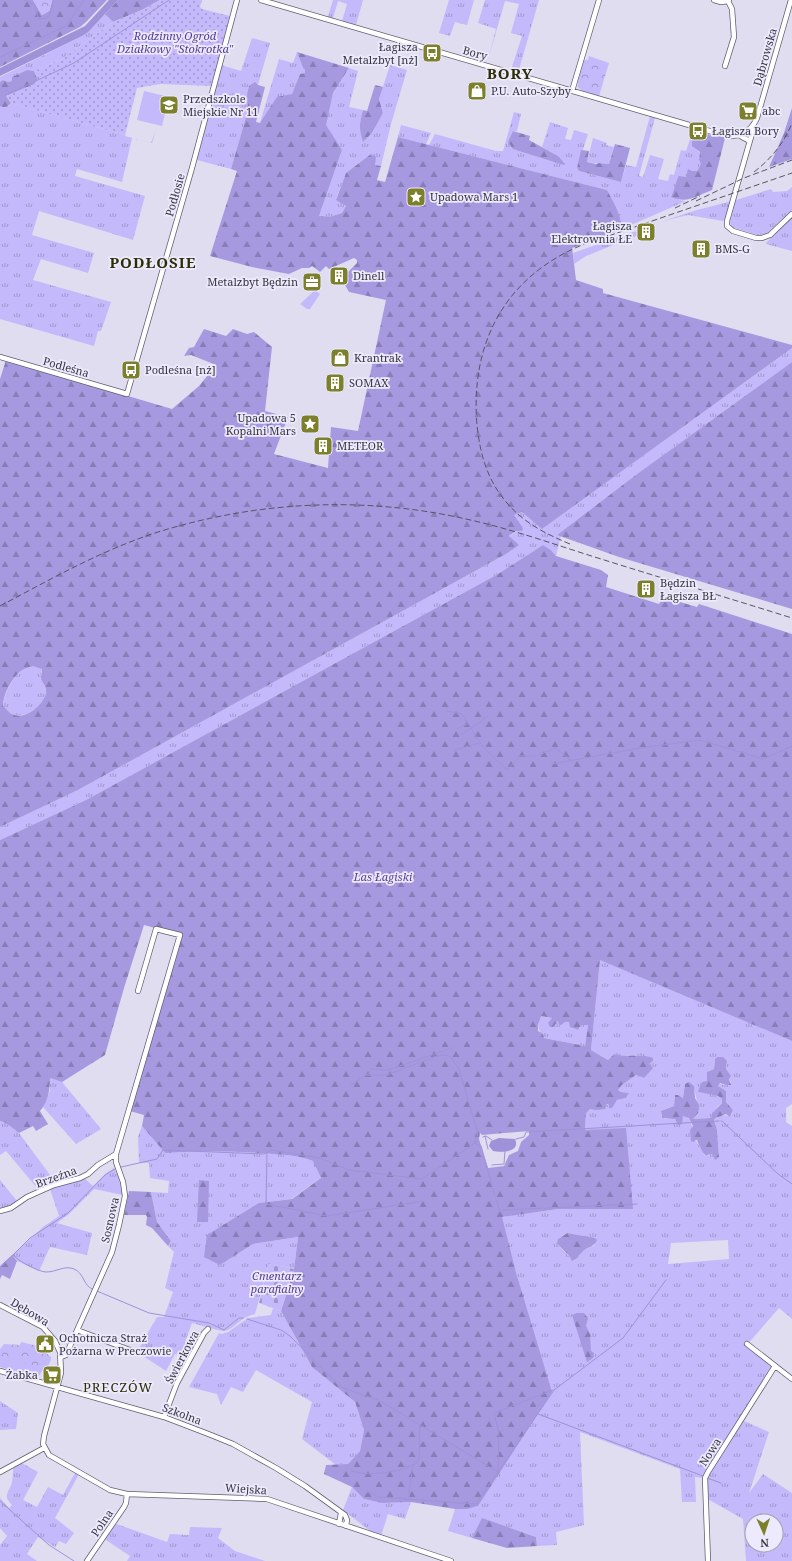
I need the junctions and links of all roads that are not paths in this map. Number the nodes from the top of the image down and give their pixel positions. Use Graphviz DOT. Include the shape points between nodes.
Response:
graph roads {
  1 [pos="237,0"];
  2 [pos="261,0"];
  3 [pos="599,0"];
  4 [pos="714,0"];
  5 [pos="791,0"];
  6 [pos="729,1"];
  7 [pos="724,66"];
  8 [pos="572,91"];
  9 [pos="752,127"];
  10 [pos="740,135"];
  11 [pos="750,141"];
  12 [pos="792,214"];
  13 [pos="0,357"];
  14 [pos="127,394"];
  15 [pos="138,991"];
  16 [pos="116,1154"];
  17 [pos="0,1211"];
  18 [pos="0,1304"];
  19 [pos="77,1330"];
  20 [pos="208,1330"];
  21 [pos="747,1344"];
  22 [pos="135,1352"];
  23 [pos="61,1357"];
  24 [pos="775,1366"];
  25 [pos="0,1371"];
  26 [pos="792,1379"];
  27 [pos="58,1386"];
  28 [pos="164,1416"];
  29 [pos="44,1448"];
  30 [pos="0,1472"];
  31 [pos="127,1494"];
  32 [pos="341,1513"];
  33 [pos="339,1524"];
  34 [pos="346,1526"];
  35 [pos="87,1561"];
  36 [pos="451,1561"];
  37 [pos="708,1561"];
  1 -- 14 [label="street, Podłosie"];
  2 -- 8 [label="street, Bory"];
  3 -- 8 [label="street"];
  4 -- 6 [label="street"];
  5 -- 9 [label="street, Dąbrowska" via="757,118"];
  6 -- 7 [label="street" via="734,37"];
  8 -- 10 [label="street, Bory" via="726,135"];
  9 -- 10 [label="street"];
  9 -- 11 [label="street, Dąbrowska" via="754,130"];
  10 -- 11 [label="street"];
  11 -- 12 [label="street, Dąbrowska" via="727,226 733,231 762,238 770,235"];
  13 -- 14 [label="street, Podleśna"];
  15 -- 16 [label="street, Sosnowa" via="156,929 180,935"];
  16 -- 17 [label="street, Brzeźna" via="84,1176 54,1185 27,1197 11,1208"];
  16 -- 19 [label="street, Sosnowa" via="125,1196 119,1225 112,1252"];
  18 -- 23 [label="street, Dębowa" via="43,1328 55,1341"];
  19 -- 22 [label="street"];
  19 -- 23 [label="street, Sosnowa" via="66,1355"];
  20 -- 28 [label="street, Świerkowa" via="177,1383"];
  21 -- 24 [label="street"];
  23 -- 27 [label="street" via="62,1367"];
  24 -- 26 [label="street"];
  24 -- 37 [label="street, Nowa" via="705,1478"];
  25 -- 27 [label="street, Szkolna"];
  27 -- 28 [label="street, Szkolna"];
  27 -- 29 [label="street" via="42,1442"];
  28 -- 32 [label="street, Szkolna" via="211,1434 253,1455 305,1486"];
  29 -- 30 [label="street"];
  29 -- 31 [label="street, Wiejska" via="53,1458 115,1492"];
  31 -- 33 [label="street, Wiejska" via="267,1498"];
  31 -- 35 [label="street, Polna" via="124,1508"];
  32 -- 33 [label="street"];
  32 -- 34 [label="street" via="346,1517"];
  33 -- 34 [label="street, Wiejska"];
  34 -- 36 [label="street, Wiejska"];
}
